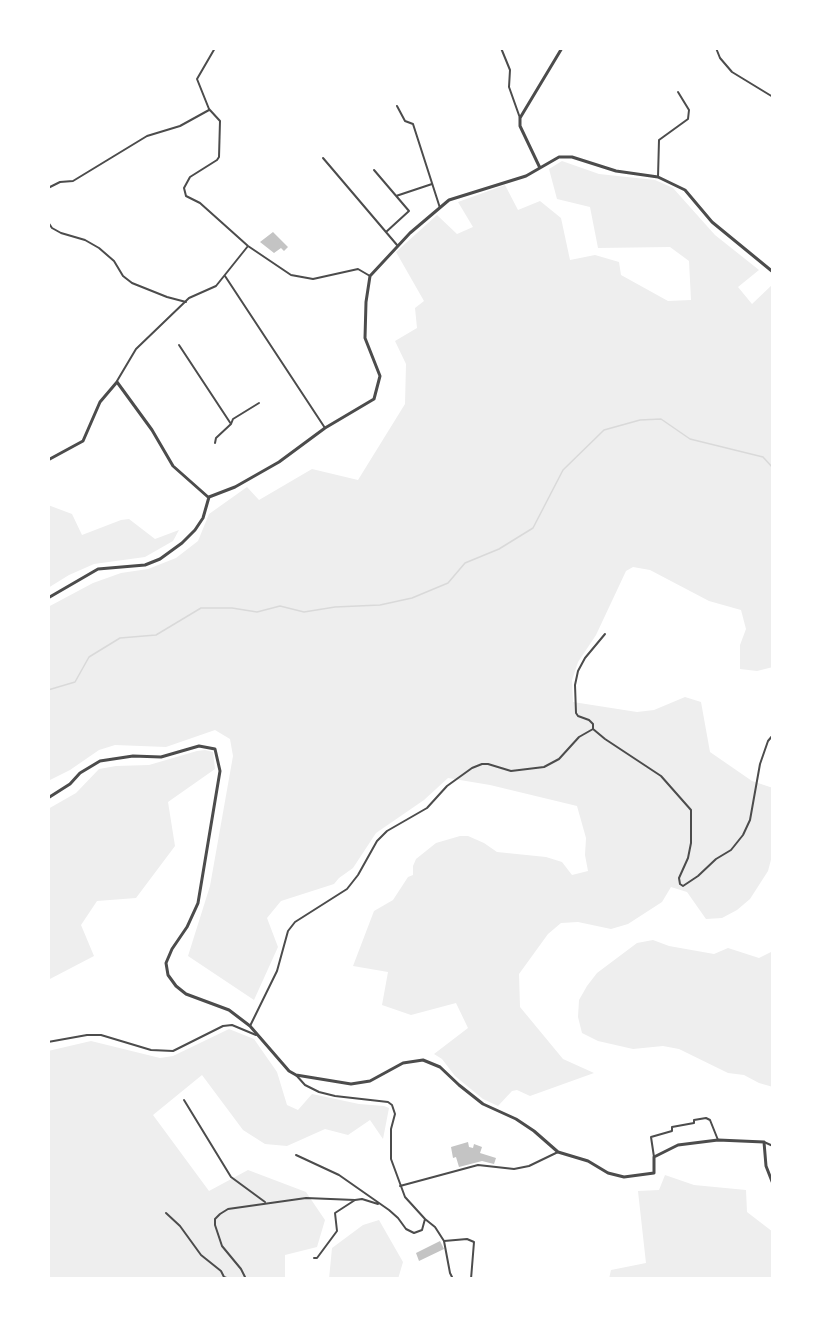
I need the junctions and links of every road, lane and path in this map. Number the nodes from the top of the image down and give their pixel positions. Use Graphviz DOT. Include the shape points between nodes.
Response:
graph roads {
  1 [pos="215,48"];
  2 [pos="501,48"];
  3 [pos="562,48"];
  4 [pos="716,48"];
  5 [pos="678,92"];
  6 [pos="773,97"];
  7 [pos="397,106"];
  8 [pos="209,109"];
  9 [pos="520,118"];
  10 [pos="323,158"];
  11 [pos="540,168"];
  12 [pos="374,170"];
  13 [pos="658,177"];
  14 [pos="432,184"];
  15 [pos="48,188"];
  16 [pos="396,196"];
  17 [pos="440,208"];
  18 [pos="48,222"];
  19 [pos="386,232"];
  20 [pos="248,246"];
  21 [pos="398,246"];
  22 [pos="773,264"];
  23 [pos="768,268"];
  24 [pos="773,272"];
  25 [pos="225,276"];
  26 [pos="370,276"];
  27 [pos="186,302"];
  28 [pos="179,345"];
  29 [pos="117,382"];
  30 [pos="259,403"];
  31 [pos="231,424"];
  32 [pos="325,428"];
  33 [pos="215,443"];
  34 [pos="48,460"];
  35 [pos="209,497"];
  36 [pos="48,598"];
  37 [pos="606,634"];
  38 [pos="593,729"];
  39 [pos="773,735"];
  40 [pos="48,798"];
  41 [pos="250,1026"];
  42 [pos="257,1035"];
  43 [pos="48,1042"];
  44 [pos="296,1075"];
  45 [pos="184,1100"];
  46 [pos="718,1140"];
  47 [pos="764,1142"];
  48 [pos="773,1146"];
  49 [pos="558,1152"];
  50 [pos="296,1155"];
  51 [pos="654,1157"];
  52 [pos="773,1184"];
  53 [pos="400,1186"];
  54 [pos="355,1200"];
  55 [pos="266,1203"];
  56 [pos="380,1205"];
  57 [pos="166,1213"];
  58 [pos="425,1219"];
  59 [pos="444,1241"];
  60 [pos="314,1258"];
  61 [pos="226,1278"];
  62 [pos="246,1279"];
  63 [pos="453,1279"];
  64 [pos="471,1279"];
  1 -- 8 [label="street" via="197,80"];
  2 -- 9 [label="street" via="510,70 508,87"];
  3 -- 9 [label="street"];
  4 -- 6 [label="street" via="732,72"];
  5 -- 13 [label="street" via="689,110 688,119 659,140"];
  7 -- 14 [label="street" via="405,121 413,124"];
  8 -- 15 [label="street" via="180,126 147,136 73,180"];
  8 -- 20 [label="street" via="220,121 219,156 190,177 184,188 186,196 200,203"];
  9 -- 11 [label="street"];
  10 -- 19 [label="street"];
  11 -- 13 [label="street" via="559,157 572,157 616,171"];
  11 -- 17 [label="street" via="449,200"];
  12 -- 16 [label="street"];
  13 -- 23 [label="street" via="685,190 712,222"];
  14 -- 16 [label="street"];
  14 -- 17 [label="street"];
  16 -- 19 [label="street" via="410,212"];
  17 -- 21 [label="street"];
  18 -- 27 [label="street" via="61,233 99,248 132,283"];
  19 -- 21 [label="street"];
  20 -- 25 [label="street"];
  20 -- 26 [label="street" via="291,275 313,279 358,269"];
  21 -- 26 [label="street"];
  22 -- 23 [label="street"];
  23 -- 24 [label="street"];
  25 -- 27 [label="street" via="216,286"];
  25 -- 32 [label="street"];
  26 -- 32 [label="street" via="365,338 380,376 374,399"];
  27 -- 29 [label="street" via="136,349"];
  28 -- 31 [label="street"];
  29 -- 34 [label="street" via="100,402 83,441"];
  29 -- 35 [label="street" via="173,466"];
  30 -- 31 [label="street" via="232,419"];
  31 -- 33 [label="street"];
  32 -- 35 [label="street" via="279,462"];
  35 -- 36 [label="street" via="195,530 160,560 98,569"];
  37 -- 38 [label="street" via="585,658 576,678 576,713 589,720"];
  38 -- 39 [label="street" via="661,776 691,810 692,843 680,878 683,886 731,850 742,835 750,820 760,764"];
  38 -- 41 [label="street" via="544,767 511,771 488,764 472,768 447,786 427,808 387,831 347,888 295,922 288,931 277,971"];
  40 -- 41 [label="street" via="100,761 160,757 199,746 215,748 220,771 198,903 166,963 168,975 186,994 229,1010"];
  41 -- 42 [label="street"];
  42 -- 43 [label="street" via="232,1025 223,1026 173,1051 151,1050 101,1035"];
  42 -- 44 [label="street"];
  44 -- 49 [label="street" via="351,1084 370,1081 403,1064 423,1060 441,1067 483,1104 516,1119"];
  44 -- 53 [label="street" via="305,1085 327,1094 392,1105 395,1114 391,1159"];
  45 -- 55 [label="street" via="231,1177"];
  46 -- 47 [label="street"];
  46 -- 51 [label="street" via="678,1145"];
  46 -- 51 [label="street" via="710,1120 694,1120 651,1137"];
  47 -- 48 [label="street"];
  47 -- 52 [label="street" via="765,1166"];
  49 -- 51 [label="street" via="624,1177 654,1173"];
  49 -- 53 [label="street" via="529,1166 478,1166"];
  50 -- 56 [label="street" via="339,1175"];
  53 -- 58 [label="street"];
  54 -- 55 [label="street" via="306,1198"];
  54 -- 56 [label="street"];
  54 -- 60 [label="street" via="335,1213 337,1231"];
  55 -- 62 [label="street" via="228,1209 215,1219 222,1246"];
  56 -- 58 [label="street" via="414,1233 422,1230"];
  57 -- 61 [label="street" via="194,1248"];
  58 -- 59 [label="street"];
  59 -- 63 [label="street"];
  59 -- 64 [label="street" via="474,1242"];
}
